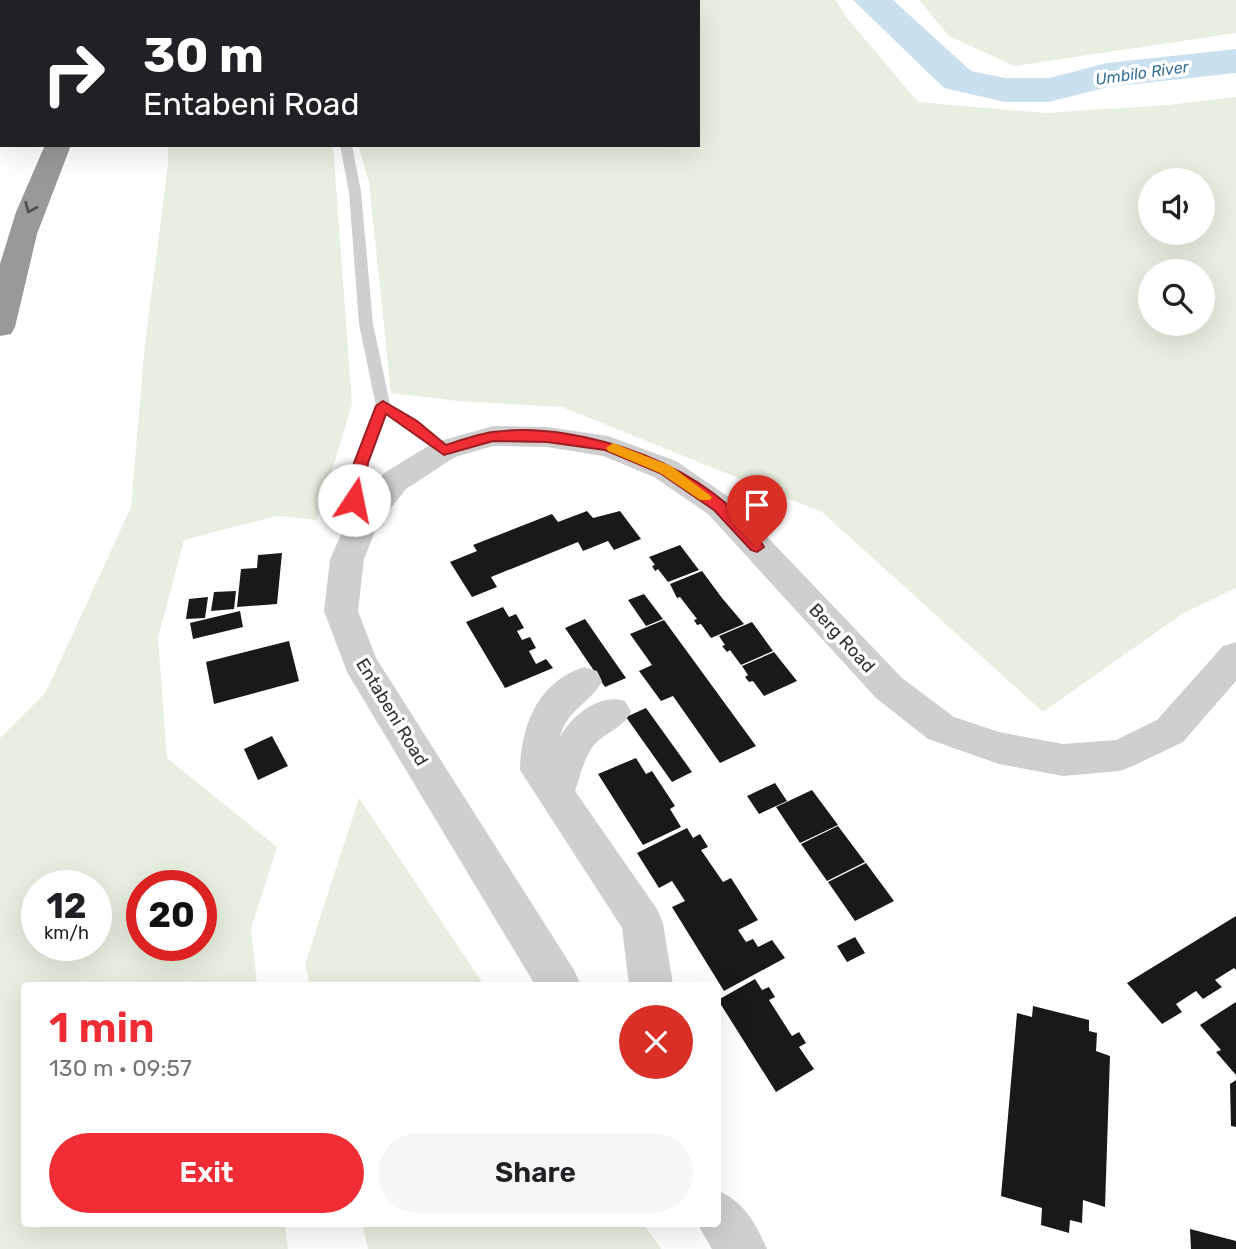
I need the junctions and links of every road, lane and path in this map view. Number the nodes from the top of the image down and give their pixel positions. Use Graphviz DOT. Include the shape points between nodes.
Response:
graph roads {
  1 [pos="57,147"];
  2 [pos="346,147"];
  3 [pos="0,327"];
  4 [pos="383,406"];
  5 [pos="444,450"];
  6 [pos="347,559"];
  7 [pos="1236,656"];
  8 [pos="584,681"];
  9 [pos="612,712"];
  10 [pos="555,794"];
  11 [pos="557,982"];
  12 [pos="652,982"];
  13 [pos="721,1218"];
  14 [pos="742,1249"];
  1 -- 3 [label="highway, one-way" via="27,216"];
  2 -- 4 [label="lane" via="355,192 366,324"];
  4 -- 5 [label="lane"];
  4 -- 6 [label="lane" via="361,463"];
  5 -- 6 [label="street, Entabeni Road" via="395,481 364,519"];
  5 -- 7 [label="street, Berg Road" via="493,436 547,437 608,446 666,469 719,506 889,688 941,728 999,748 1063,760 1120,755 1170,731"];
  6 -- 11 [label="street, Entabeni Road" via="341,611 360,662"];
  8 -- 10 [label="street" via="564,695 538,740 539,769"];
  9 -- 10 [label="street" via="581,734"];
  10 -- 12 [label="street" via="642,923"];
  13 -- 14 [label="street"];
}
